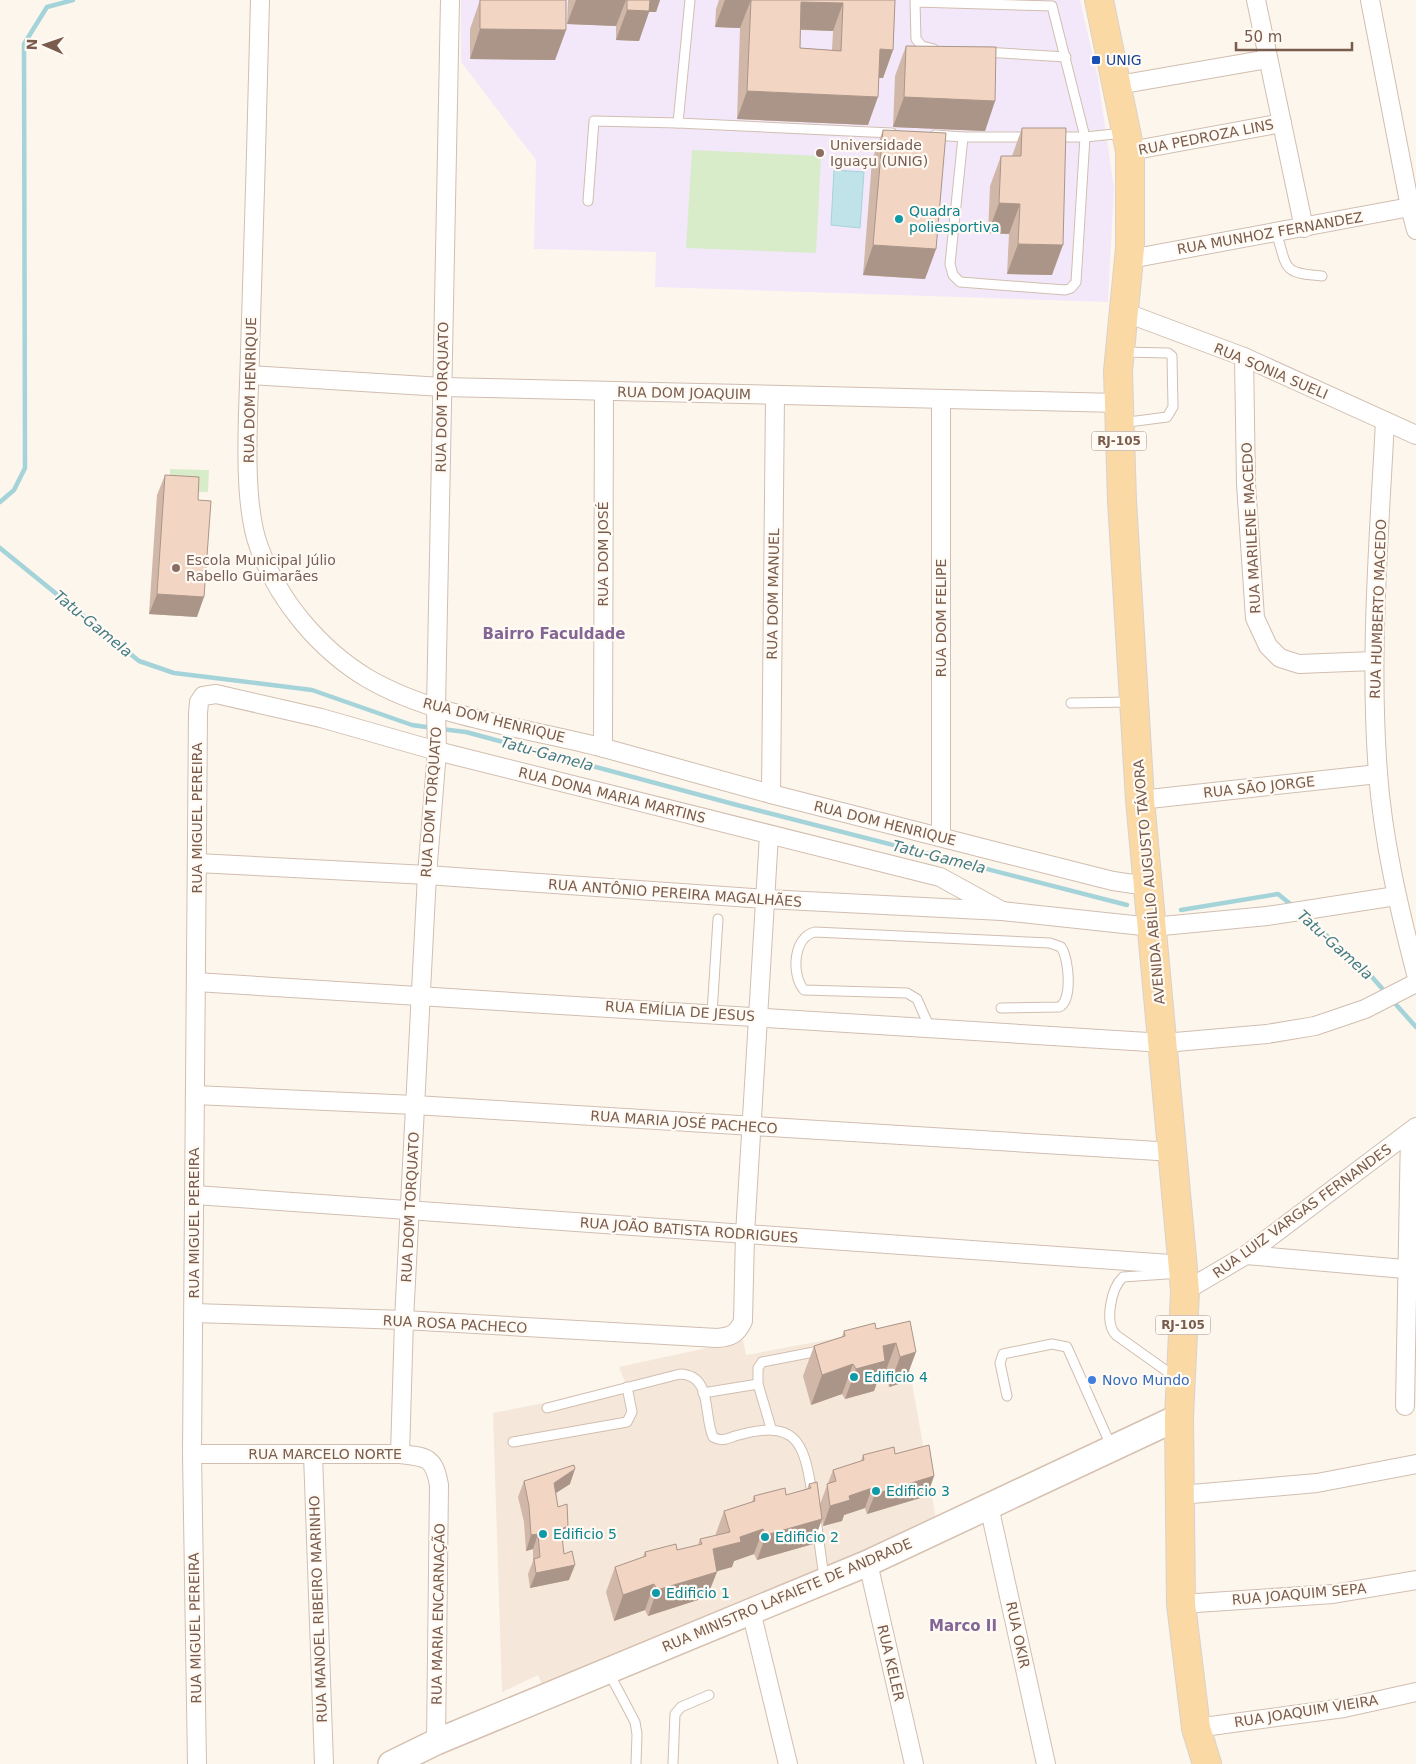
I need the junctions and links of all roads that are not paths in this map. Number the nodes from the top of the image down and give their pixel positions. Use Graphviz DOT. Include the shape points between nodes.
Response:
graph roads {
  1 [pos="260,0"];
  2 [pos="450,0"];
  3 [pos="690,0"];
  4 [pos="1099,0"];
  5 [pos="1256,0"];
  6 [pos="1370,0"];
  7 [pos="915,1"];
  8 [pos="1052,3"];
  9 [pos="948,49"];
  10 [pos="977,51"];
  11 [pos="1066,57"];
  12 [pos="1268,59"];
  13 [pos="1118,85"];
  14 [pos="678,122"];
  15 [pos="1282,123"];
  16 [pos="904,134"];
  17 [pos="923,135"];
  18 [pos="963,137"];
  19 [pos="1085,137"];
  20 [pos="1128,142"];
  21 [pos="588,201"];
  22 [pos="1410,208"];
  23 [pos="1304,228"];
  24 [pos="1416,229"];
  25 [pos="1276,232"];
  26 [pos="1130,259"];
  27 [pos="1322,276"];
  28 [pos="1124,312"];
  29 [pos="1120,352"];
  30 [pos="1244,357"];
  31 [pos="250,375"];
  32 [pos="442,387"];
  33 [pos="604,391"];
  34 [pos="775,395"];
  35 [pos="941,398"];
  36 [pos="1118,413"];
  37 [pos="1384,421"];
  38 [pos="1415,434"];
  39 [pos="1374,661"];
  40 [pos="216,694"];
  41 [pos="1133,702"];
  42 [pos="1071,703"];
  43 [pos="436,712"];
  44 [pos="437,745"];
  45 [pos="603,748"];
  46 [pos="1378,774"];
  47 [pos="770,794"];
  48 [pos="1140,800"];
  49 [pos="769,835"];
  50 [pos="940,837"];
  51 [pos="197,863"];
  52 [pos="426,875"];
  53 [pos="1148,886"];
  54 [pos="1396,896"];
  55 [pos="766,900"];
  56 [pos="1002,911"];
  57 [pos="718,919"];
  58 [pos="1152,927"];
  59 [pos="1416,974"];
  60 [pos="196,982"];
  61 [pos="1409,986"];
  62 [pos="421,994"];
  63 [pos="1001,1008"];
  64 [pos="712,1014"];
  65 [pos="759,1016"];
  66 [pos="930,1028"];
  67 [pos="1164,1043"];
  68 [pos="195,1095"];
  69 [pos="415,1105"];
  70 [pos="753,1126"];
  71 [pos="1413,1129"];
  72 [pos="1174,1152"];
  73 [pos="195,1195"];
  74 [pos="410,1210"];
  75 [pos="745,1234"];
  76 [pos="1246,1255"];
  77 [pos="1411,1270"];
  78 [pos="1184,1276"];
  79 [pos="194,1313"];
  80 [pos="404,1320"];
  81 [pos="832,1349"];
  82 [pos="1180,1381"];
  83 [pos="758,1384"];
  84 [pos="627,1387"];
  85 [pos="703,1393"];
  86 [pos="1007,1396"];
  87 [pos="1405,1406"];
  88 [pos="547,1408"];
  89 [pos="1178,1417"];
  90 [pos="771,1428"];
  91 [pos="513,1442"];
  92 [pos="1112,1448"];
  93 [pos="192,1454"];
  94 [pos="313,1454"];
  95 [pos="400,1454"];
  96 [pos="1416,1464"];
  97 [pos="439,1485"];
  98 [pos="1180,1495"];
  99 [pos="813,1500"];
  100 [pos="989,1506"];
  101 [pos="814,1510"];
  102 [pos="868,1563"];
  103 [pos="1416,1580"];
  104 [pos="824,1581"];
  105 [pos="1181,1604"];
  106 [pos="751,1611"];
  107 [pos="608,1671"];
  108 [pos="1416,1692"];
  109 [pos="709,1695"];
  110 [pos="1196,1728"];
  111 [pos="436,1742"];
  112 [pos="402,1762"];
  113 [pos="197,1764"];
  114 [pos="324,1764"];
  115 [pos="636,1764"];
  116 [pos="673,1764"];
  117 [pos="788,1764"];
  118 [pos="914,1764"];
  119 [pos="1046,1764"];
  120 [pos="1207,1764"];
  1 -- 31 [label="street, RUA DOM HENRIQUE"];
  2 -- 32 [label="street, RUA DOM TORQUATO"];
  3 -- 14 [label="lane"];
  4 -- 13 [label="main road, AVENIDA ABÍLIO AUGUSTO TÁVORA / RJ-105"];
  5 -- 12 [label="street"];
  6 -- 22 [label="street"];
  7 -- 8 [label="lane"];
  7 -- 9 [label="lane" via="916,39 928,48"];
  8 -- 11 [label="lane"];
  10 -- 11 [label="lane"];
  11 -- 19 [label="lane"];
  12 -- 13 [label="street"];
  12 -- 15 [label="street"];
  13 -- 20 [label="main road, AVENIDA ABÍLIO AUGUSTO TÁVORA / RJ-105"];
  14 -- 16 [label="lane"];
  14 -- 21 [label="lane" via="594,121"];
  15 -- 20 [label="street, RUA PEDROZA LINS"];
  15 -- 23 [label="street"];
  17 -- 18 [label="lane"];
  18 -- 19 [label="lane"];
  18 -- 19 [label="lane" via="950,264 953,275 960,282 1065,290 1076,282"];
  19 -- 20 [label="lane"];
  20 -- 26 [label="main road, AVENIDA ABÍLIO AUGUSTO TÁVORA / RJ-105" via="1132,209"];
  22 -- 23 [label="street, RUA MUNHOZ FERNANDEZ"];
  22 -- 24 [label="street"];
  23 -- 25 [label="street, RUA MUNHOZ FERNANDEZ"];
  25 -- 26 [label="street, RUA MUNHOZ FERNANDEZ"];
  25 -- 27 [label="lane" via="1288,269 1296,274"];
  26 -- 28 [label="main road, AVENIDA ABÍLIO AUGUSTO TÁVORA / RJ-105"];
  28 -- 29 [label="main road, AVENIDA ABÍLIO AUGUSTO TÁVORA / RJ-105"];
  28 -- 30 [label="street, RUA SONIA SUELI"];
  29 -- 36 [label="main road, AVENIDA ABÍLIO AUGUSTO TÁVORA / RJ-105"];
  29 -- 36 [label="lane" via="1168,353 1172,356 1174,407 1167,417"];
  30 -- 37 [label="street, RUA SONIA SUELI"];
  30 -- 39 [label="street, RUA MARILENE MACEDO" via="1246,484 1255,618 1268,646 1280,658 1299,664"];
  31 -- 32 [label="street, RUA DOM JOAQUIM"];
  31 -- 43 [label="street, RUA DOM HENRIQUE" via="252,519 258,547 283,594 305,626 365,677"];
  32 -- 33 [label="street, RUA DOM JOAQUIM"];
  32 -- 43 [label="street, RUA DOM TORQUATO"];
  33 -- 34 [label="street, RUA DOM JOAQUIM"];
  33 -- 45 [label="street, RUA DOM JOSÉ"];
  34 -- 35 [label="street, RUA DOM JOAQUIM"];
  34 -- 47 [label="street, RUA DOM MANUEL"];
  35 -- 36 [label="street, RUA DOM JOAQUIM"];
  35 -- 50 [label="street, RUA DOM FELIPE"];
  36 -- 41 [label="main road, AVENIDA ABÍLIO AUGUSTO TÁVORA / RJ-105"];
  37 -- 38 [label="street, RUA SONIA SUELI"];
  37 -- 39 [label="street, RUA HUMBERTO MACEDO"];
  39 -- 46 [label="street, RUA HUMBERTO MACEDO"];
  40 -- 44 [label="street, RUA DONA MARIA MARTINS"];
  40 -- 51 [label="street, RUA MIGUEL PEREIRA" via="209,693 199,702"];
  41 -- 42 [label="lane"];
  41 -- 48 [label="main road, AVENIDA ABÍLIO AUGUSTO TÁVORA / RJ-105"];
  43 -- 44 [label="street, RUA DOM TORQUATO"];
  43 -- 45 [label="street, RUA DOM HENRIQUE"];
  44 -- 49 [label="street, RUA DONA MARIA MARTINS"];
  44 -- 52 [label="street, RUA DOM TORQUATO"];
  45 -- 47 [label="street, RUA DOM HENRIQUE"];
  46 -- 48 [label="street, RUA SĀO JORGE"];
  46 -- 54 [label="street, RUA HUMBERTO MACEDO"];
  47 -- 50 [label="street, RUA DOM HENRIQUE"];
  48 -- 53 [label="main road, AVENIDA ABÍLIO AUGUSTO TÁVORA / RJ-105"];
  49 -- 55 [label="street"];
  49 -- 56 [label="street, RUA DONA MARIA MARTINS" via="940,876"];
  50 -- 53 [label="street, RUA DOM HENRIQUE" via="1113,881"];
  51 -- 52 [label="street, RUA ANTÔNIO PEREIRA MAGALHÃES"];
  51 -- 60 [label="street, RUA MIGUEL PEREIRA"];
  52 -- 55 [label="street, RUA ANTÔNIO PEREIRA MAGALHÃES"];
  52 -- 62 [label="street, RUA DOM TORQUATO"];
  53 -- 58 [label="main road, AVENIDA ABÍLIO AUGUSTO TÁVORA / RJ-105"];
  54 -- 58 [label="street, RUA ANTÔNIO PEREIRA MAGALHÃES" via="1267,916"];
  54 -- 59 [label="street, RUA HUMBERTO MACEDO"];
  55 -- 56 [label="street, RUA ANTÔNIO PEREIRA MAGALHÃES"];
  55 -- 65 [label="street"];
  56 -- 58 [label="street, RUA ANTÔNIO PEREIRA MAGALHÃES"];
  57 -- 64 [label="lane"];
  58 -- 67 [label="main road, AVENIDA ABÍLIO AUGUSTO TÁVORA / RJ-105"];
  60 -- 62 [label="street, RUA EMÍLIA DE JESUS"];
  60 -- 68 [label="street, RUA MIGUEL PEREIRA"];
  61 -- 67 [label="street, RUA EMÍLIA DE JESUS" via="1365,1009 1315,1026"];
  62 -- 64 [label="street, RUA EMÍLIA DE JESUS"];
  62 -- 69 [label="street, RUA DOM TORQUATO"];
  63 -- 66 [label="lane" via="1063,1005 1067,999 1068,962 1061,947 1050,943 814,932 800,941 797,976 804,990 907,993 920,1003"];
  64 -- 65 [label="street, RUA EMÍLIA DE JESUS"];
  65 -- 66 [label="street, RUA EMÍLIA DE JESUS"];
  65 -- 70 [label="street"];
  66 -- 67 [label="street, RUA EMÍLIA DE JESUS"];
  67 -- 72 [label="main road, AVENIDA ABÍLIO AUGUSTO TÁVORA / RJ-105"];
  68 -- 69 [label="street, RUA MARIA JOSÉ PACHECO"];
  68 -- 73 [label="street, RUA MIGUEL PEREIRA"];
  69 -- 70 [label="street, RUA MARIA JOSÉ PACHECO"];
  69 -- 74 [label="street, RUA DOM TORQUATO"];
  70 -- 72 [label="street, RUA MARIA JOSÉ PACHECO"];
  70 -- 75 [label="street"];
  71 -- 76 [label="street, RUA LUIZ VARGAS FERNANDES"];
  71 -- 77 [label="street"];
  72 -- 78 [label="main road, AVENIDA ABÍLIO AUGUSTO TÁVORA / RJ-105"];
  73 -- 74 [label="street, RUA JOÃO BATISTA RODRIGUES"];
  73 -- 79 [label="street, RUA MIGUEL PEREIRA"];
  74 -- 75 [label="street, RUA JOÃO BATISTA RODRIGUES"];
  74 -- 80 [label="street, RUA DOM TORQUATO"];
  75 -- 78 [label="street, RUA JOÃO BATISTA RODRIGUES"];
  75 -- 80 [label="street, RUA ROSA PACHECO" via="743,1321 731,1337"];
  76 -- 77 [label="street"];
  76 -- 78 [label="street, RUA LUIZ VARGAS FERNANDES"];
  77 -- 87 [label="street"];
  78 -- 82 [label="main road, AVENIDA ABÍLIO AUGUSTO TÁVORA / RJ-105"];
  78 -- 82 [label="lane" via="1124,1277 1118,1284 1109,1317 1116,1335"];
  79 -- 80 [label="street, RUA ROSA PACHECO"];
  79 -- 93 [label="street, RUA MIGUEL PEREIRA"];
  80 -- 95 [label="street, RUA DOM TORQUATO"];
  81 -- 83 [label="lane" via="765,1360 758,1368"];
  82 -- 89 [label="main road, AVENIDA ABÍLIO AUGUSTO TÁVORA / RJ-105"];
  83 -- 85 [label="lane"];
  83 -- 90 [label="lane"];
  84 -- 85 [label="lane" via="685,1374 696,1378"];
  84 -- 88 [label="lane"];
  84 -- 91 [label="lane" via="632,1412 627,1422"];
  85 -- 90 [label="lane" via="716,1439"];
  86 -- 92 [label="lane" via="1000,1363 1003,1354 1052,1344 1067,1347"];
  89 -- 92 [label="street, RUA MINISTRO LAFAIETE DE ANDRADE"];
  89 -- 98 [label="main road, AVENIDA ABÍLIO AUGUSTO TÁVORA / RJ-105"];
  90 -- 99 [label="lane" via="791,1436 800,1444 807,1460"];
  92 -- 100 [label="street, RUA MINISTRO LAFAIETE DE ANDRADE"];
  93 -- 94 [label="street, RUA MARCELO NORTE"];
  93 -- 113 [label="street, RUA MIGUEL PEREIRA"];
  94 -- 95 [label="street, RUA MARCELO NORTE"];
  94 -- 114 [label="street, RUA MANOEL RIBEIRO MARINHO"];
  95 -- 97 [label="street, RUA MARCELO NORTE" via="431,1460"];
  96 -- 98 [label="street" via="1318,1482"];
  97 -- 111 [label="street, RUA MARIA ENCARNAÇÃO"];
  98 -- 105 [label="main road, AVENIDA ABÍLIO AUGUSTO TÁVORA / RJ-105"];
  100 -- 102 [label="street, RUA MINISTRO LAFAIETE DE ANDRADE"];
  100 -- 119 [label="street, RUA OKIR"];
  101 -- 104 [label="lane"];
  102 -- 104 [label="street, RUA MINISTRO LAFAIETE DE ANDRADE"];
  102 -- 118 [label="street, RUA KELER"];
  103 -- 105 [label="street, RUA JOAQUIM SEPA" via="1333,1594"];
  104 -- 106 [label="street, RUA MINISTRO LAFAIETE DE ANDRADE"];
  105 -- 110 [label="main road, AVENIDA ABÍLIO AUGUSTO TÁVORA / RJ-105"];
  106 -- 107 [label="street, RUA MINISTRO LAFAIETE DE ANDRADE"];
  106 -- 117 [label="street"];
  107 -- 111 [label="street, RUA MINISTRO LAFAIETE DE ANDRADE"];
  107 -- 115 [label="lane" via="635,1722"];
  108 -- 110 [label="street, RUA JOAQUIM VIEIRA" via="1344,1708"];
  109 -- 116 [label="lane" via="681,1707 675,1714"];
  110 -- 120 [label="main road, AVENIDA ABÍLIO AUGUSTO TÁVORA / RJ-105"];
  111 -- 112 [label="street, RUA MINISTRO LAFAIETE DE ANDRADE"];
}
